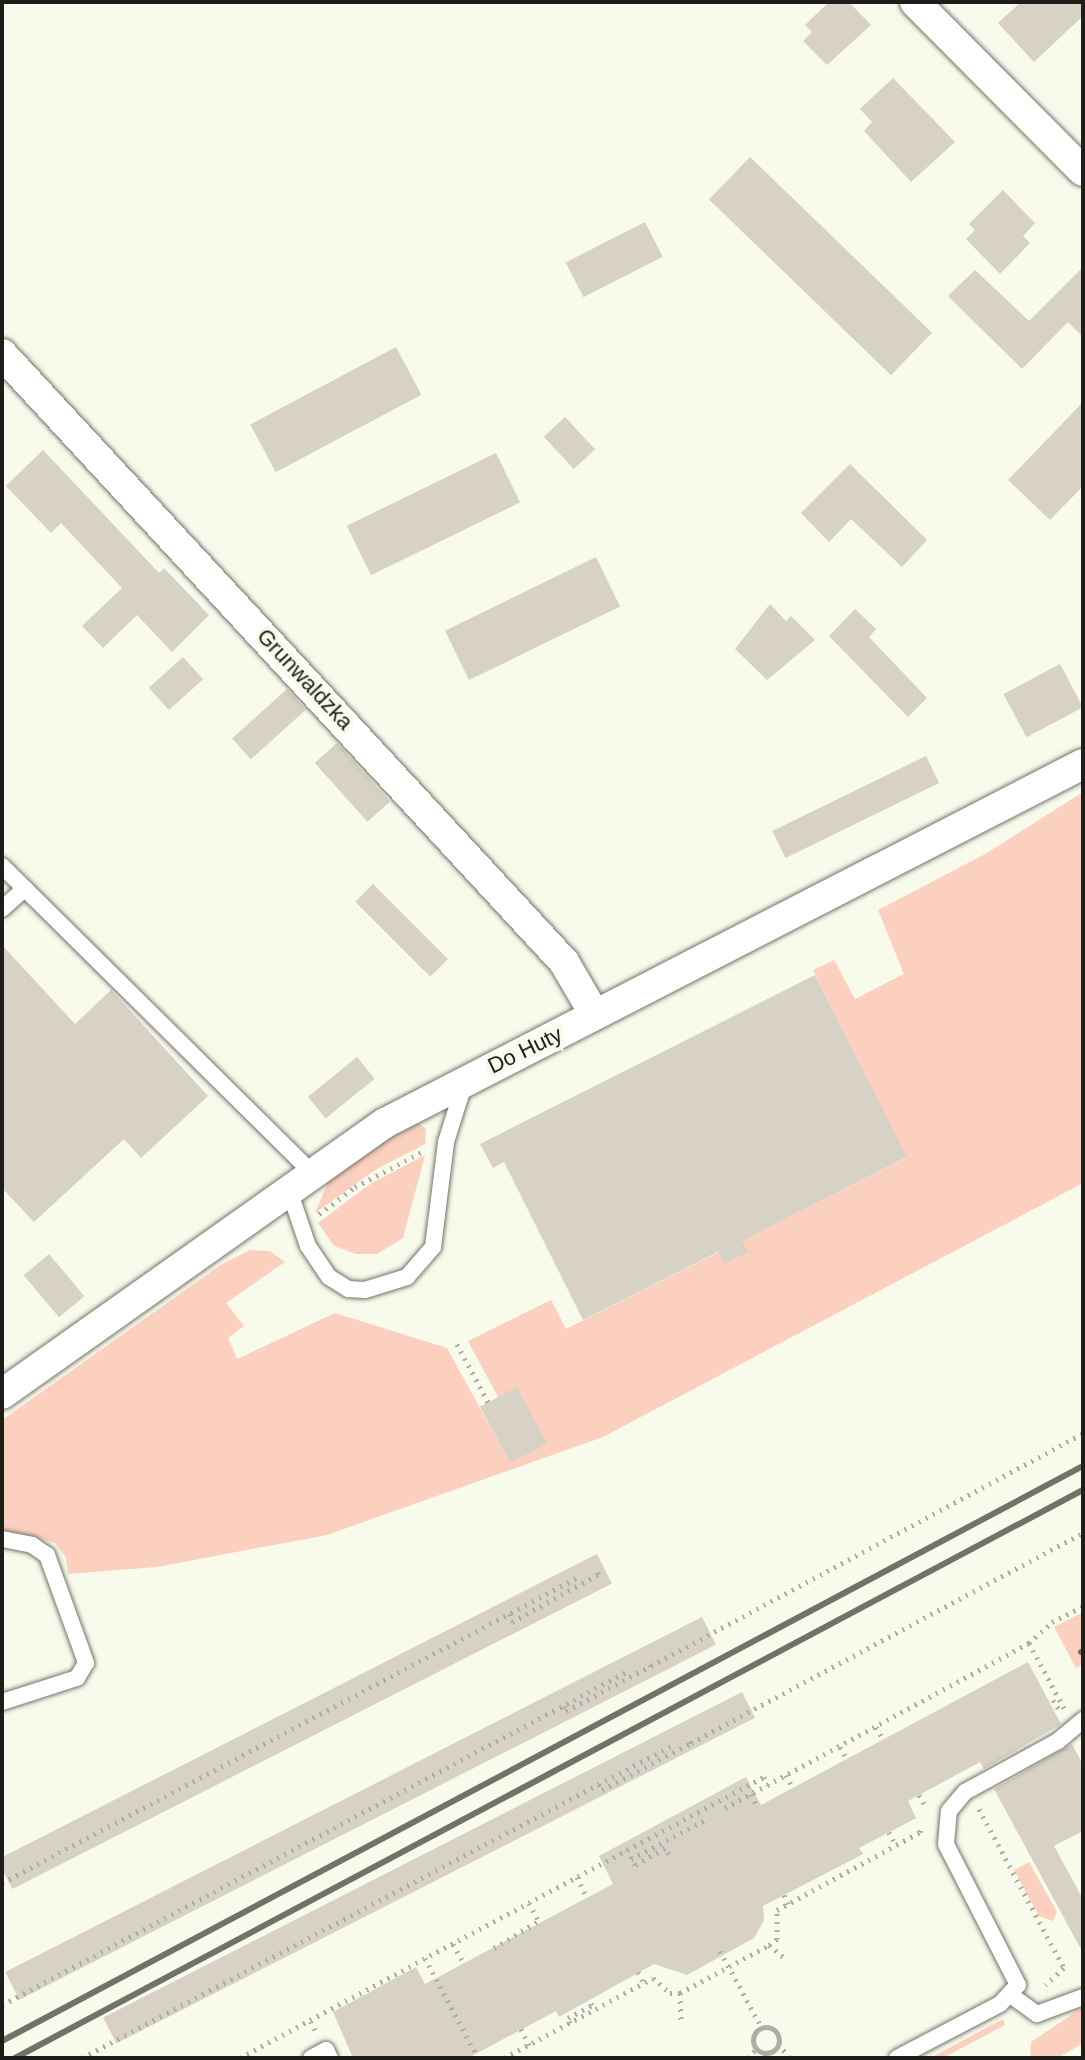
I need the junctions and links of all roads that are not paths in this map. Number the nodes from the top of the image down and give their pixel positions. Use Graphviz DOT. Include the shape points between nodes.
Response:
graph roads {
  1 [pos="915,2"];
  2 [pos="1083,171"];
  3 [pos="2,354"];
  4 [pos="1083,764"];
  5 [pos="2,866"];
  6 [pos="25,888"];
  7 [pos="2,909"];
  8 [pos="595,1015"];
  9 [pos="467,1079"];
  10 [pos="301,1181"];
  11 [pos="2,1394"];
  12 [pos="2,1539"];
  13 [pos="2,1702"];
  14 [pos="1083,1720"];
  15 [pos="1083,1997"];
  16 [pos="1017,2001"];
  17 [pos="328,2054"];
  18 [pos="311,2058"];
  19 [pos="897,2058"];
  1 -- 2 [label="street"];
  3 -- 8 [label="street, Grunwaldzka" via="564,962"];
  4 -- 8 [label="street, Do Huty"];
  5 -- 6 [label="lane"];
  6 -- 7 [label="lane"];
  6 -- 10 [label="lane"];
  8 -- 9 [label="street, Do Huty"];
  9 -- 10 [label="street, Do Huty" via="385,1123"];
  9 -- 10 [label="lane" via="446,1142 433,1247 407,1277 365,1290 348,1289 329,1277 300,1229"];
  10 -- 11 [label="street, Do Huty"];
  12 -- 13 [label="lane" via="32,1545 47,1555 86,1663 77,1678"];
  14 -- 16 [label="lane" via="1058,1741 965,1792 944,1823 946,1844 1016,1978"];
  15 -- 16 [label="lane" via="1045,2014 1030,2013"];
  16 -- 19 [label="lane"];
  17 -- 18 [label="lane"];
}
